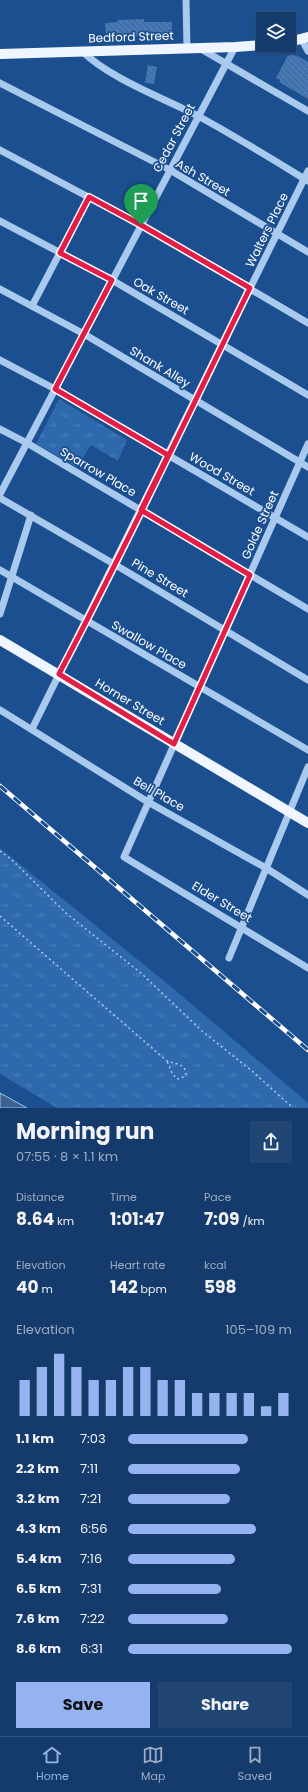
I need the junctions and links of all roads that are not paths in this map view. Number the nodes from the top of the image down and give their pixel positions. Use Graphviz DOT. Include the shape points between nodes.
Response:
graph roads {
  1 [pos="186,0"];
  2 [pos="305,38"];
  3 [pos="256,46"];
  4 [pos="235,47"];
  5 [pos="187,48"];
  6 [pos="199,48"];
  7 [pos="82,51"];
  8 [pos="308,51"];
  9 [pos="0,54"];
  10 [pos="226,62"];
  11 [pos="0,83"];
  12 [pos="308,111"];
  13 [pos="198,117"];
  14 [pos="0,150"];
  15 [pos="170,170"];
  16 [pos="308,171"];
  17 [pos="306,180"];
  18 [pos="89,197"];
  19 [pos="0,220"];
  20 [pos="141,225"];
  21 [pos="277,234"];
  22 [pos="308,252"];
  23 [pos="60,253"];
  24 [pos="112,280"];
  25 [pos="250,288"];
  26 [pos="0,289"];
  27 [pos="32,306"];
  28 [pos="308,323"];
  29 [pos="84,334"];
  30 [pos="223,344"];
  31 [pos="1,364"];
  32 [pos="55,389"];
  33 [pos="308,396"];
  34 [pos="195,400"];
  35 [pos="0,429"];
  36 [pos="27,443"];
  37 [pos="308,444"];
  38 [pos="168,455"];
  39 [pos="300,462"];
  40 [pos="308,467"];
  41 [pos="0,494"];
  42 [pos="0,498"];
  43 [pos="141,510"];
  44 [pos="32,516"];
  45 [pos="275,518"];
  46 [pos="308,537"];
  47 [pos="114,564"];
  48 [pos="0,570"];
  49 [pos="250,575"];
  50 [pos="12,577"];
  51 [pos="308,609"];
  52 [pos="0,614"];
  53 [pos="86,622"];
  54 [pos="225,630"];
  55 [pos="0,640"];
  56 [pos="59,674"];
  57 [pos="308,680"];
  58 [pos="199,688"];
  59 [pos="0,710"];
  60 [pos="32,730"];
  61 [pos="174,744"];
  62 [pos="308,750"];
  63 [pos="308,767"];
  64 [pos="148,802"];
  65 [pos="289,812"];
  66 [pos="308,823"];
  67 [pos="124,857"];
  68 [pos="266,868"];
  69 [pos="308,895"];
  70 [pos="243,928"];
  71 [pos="230,958"];
  72 [pos="308,968"];
  1 -- 5 [label="street"];
  2 -- 8 [label="street"];
  3 -- 4 [label="main road, Bedford Street"];
  4 -- 6 [label="main road, Bedford Street"];
  4 -- 10 [label="street, Cedar Street"];
  5 -- 6 [label="main road, Bedford Street"];
  5 -- 7 [label="main road, Bedford Street"];
  6 -- 10 [label="street"];
  7 -- 9 [label="main road, Bedford Street"];
  7 -- 13 [label="street" via="91,61"];
  10 -- 12 [label="street"];
  10 -- 13 [label="street, Cedar Street"];
  11 -- 15 [label="street, Ash Street"];
  13 -- 15 [label="street, Cedar Street"];
  13 -- 17 [label="street"];
  14 -- 18 [label="street"];
  15 -- 20 [label="street, Cedar Street"];
  15 -- 21 [label="street, Ash Street"];
  16 -- 17 [label="street, Walters Place"];
  17 -- 21 [label="street, Walters Place"];
  18 -- 20 [label="street"];
  18 -- 23 [label="street"];
  19 -- 23 [label="street, Oak Street"];
  20 -- 24 [label="street, Cedar Street"];
  20 -- 25 [label="street"];
  21 -- 22 [label="street, Ash Street"];
  21 -- 25 [label="street, Walters Place"];
  23 -- 24 [label="street, Oak Street"];
  23 -- 27 [label="street"];
  24 -- 29 [label="street, Cedar Street"];
  24 -- 30 [label="street, Oak Street"];
  25 -- 28 [label="street"];
  25 -- 30 [label="street, Walters Place"];
  26 -- 27 [label="street, Shank Alley"];
  27 -- 29 [label="street, Shank Alley"];
  29 -- 32 [label="street, Cedar Street"];
  29 -- 34 [label="street, Shank Alley"];
  30 -- 33 [label="street, Oak Street"];
  30 -- 34 [label="street, Walters Place"];
  31 -- 32 [label="street, Wood Street"];
  32 -- 36 [label="street, Cedar Street"];
  32 -- 38 [label="street, Wood Street"];
  34 -- 38 [label="street, Walters Place"];
  34 -- 39 [label="street, Shank Alley"];
  35 -- 36 [label="street, Sparrow Place"];
  36 -- 41 [label="street, Cedar Street"];
  36 -- 43 [label="street, Sparrow Place"];
  37 -- 39 [label="street, Golde Street"];
  38 -- 43 [label="street, Walters Place"];
  38 -- 45 [label="street, Wood Street"];
  39 -- 40 [label="street, Shank Alley"];
  39 -- 45 [label="street, Golde Street"];
  42 -- 44 [label="street, Pine Street"];
  43 -- 47 [label="street, Walters Place"];
  43 -- 49 [label="street, Sparrow Place"];
  44 -- 47 [label="street, Pine Street"];
  44 -- 50 [label="street"];
  45 -- 46 [label="street, Wood Street"];
  45 -- 49 [label="street, Golde Street"];
  47 -- 53 [label="street, Walters Place"];
  47 -- 54 [label="street, Pine Street"];
  48 -- 50 [label="street, Swallow Place"];
  49 -- 51 [label="street, Sparrow Place"];
  49 -- 54 [label="street, Golde Street"];
  50 -- 52 [label="street"];
  50 -- 53 [label="street, Swallow Place"];
  53 -- 56 [label="street, Walters Place"];
  53 -- 58 [label="street, Swallow Place"];
  54 -- 57 [label="street, Pine Street"];
  54 -- 58 [label="street, Golde Street"];
  55 -- 56 [label="main road, Horner Street"];
  56 -- 60 [label="street, Walters Place"];
  56 -- 61 [label="main road, Horner Street"];
  58 -- 61 [label="street, Golde Street"];
  58 -- 62 [label="street, Swallow Place"];
  59 -- 60 [label="street, Bell Place"];
  60 -- 64 [label="street, Bell Place"];
  61 -- 64 [label="street, Golde Street"];
  61 -- 65 [label="main road, Horner Street"];
  63 -- 65 [label="street"];
  64 -- 67 [label="street, Golde Street"];
  64 -- 68 [label="street, Bell Place"];
  65 -- 66 [label="main road, Horner Street"];
  65 -- 68 [label="street"];
  67 -- 70 [label="street, Elder Street"];
  68 -- 69 [label="street, Bell Place"];
  68 -- 70 [label="street"];
  70 -- 71 [label="street"];
  70 -- 72 [label="street, Elder Street"];
}
